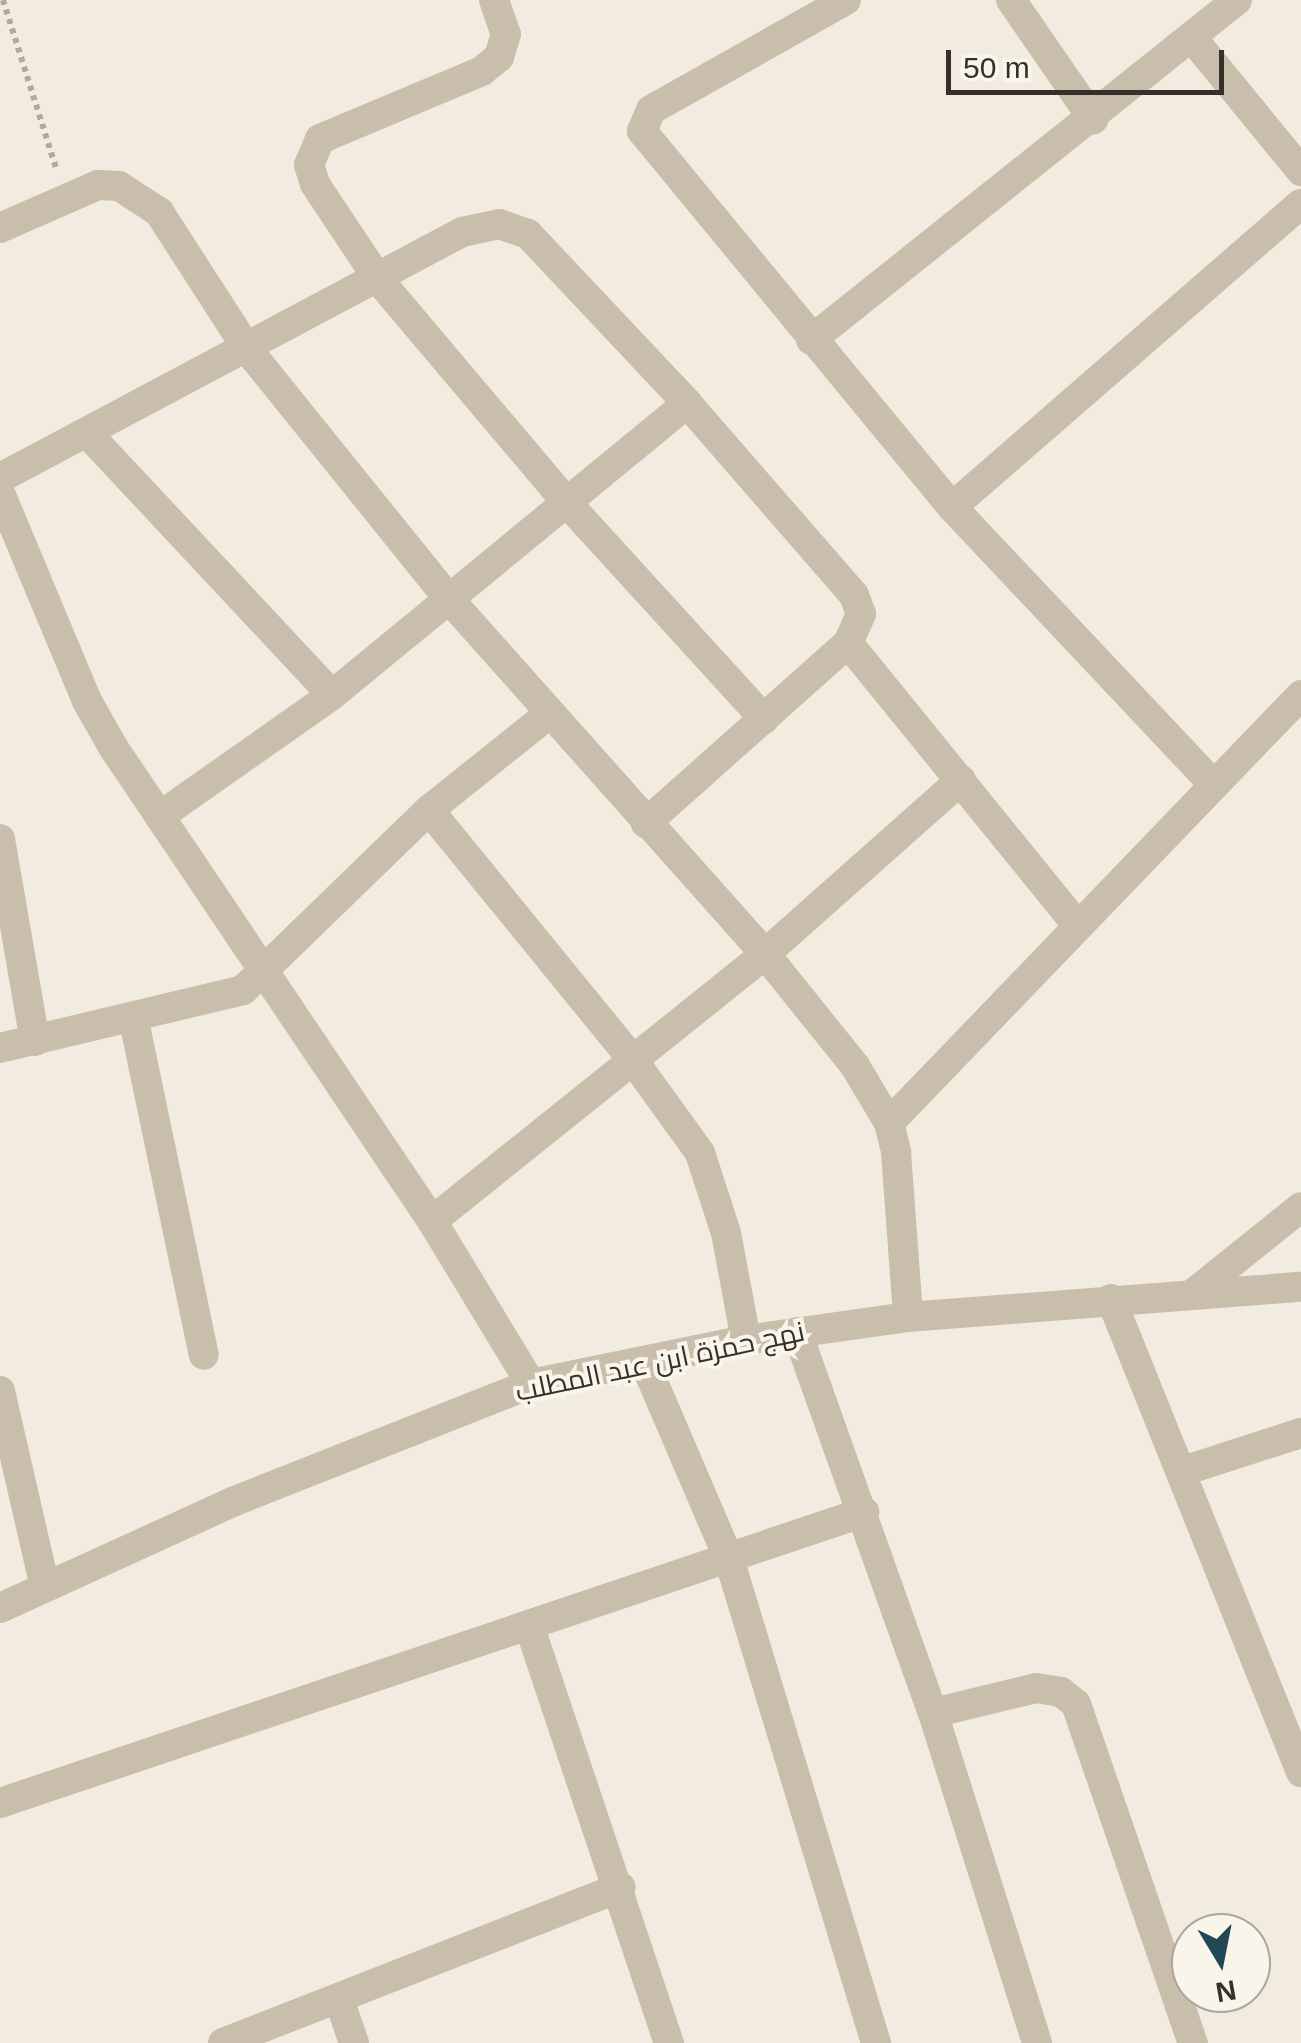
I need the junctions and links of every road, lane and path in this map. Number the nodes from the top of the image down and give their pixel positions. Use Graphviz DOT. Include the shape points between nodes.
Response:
graph roads {
  1 [pos="3,0"];
  2 [pos="494,0"];
  3 [pos="846,0"];
  4 [pos="1011,0"];
  5 [pos="1237,0"];
  6 [pos="1193,40"];
  7 [pos="1093,119"];
  8 [pos="1301,171"];
  9 [pos="65,197"];
  10 [pos="1301,204"];
  11 [pos="0,228"];
  12 [pos="378,279"];
  13 [pos="811,340"];
  14 [pos="248,350"];
  15 [pos="687,402"];
  16 [pos="88,434"];
  17 [pos="0,478"];
  18 [pos="0,493"];
  19 [pos="568,504"];
  20 [pos="952,508"];
  21 [pos="449,599"];
  22 [pos="848,643"];
  23 [pos="332,695"];
  24 [pos="1301,695"];
  25 [pos="549,714"];
  26 [pos="764,718"];
  27 [pos="961,780"];
  28 [pos="1214,785"];
  29 [pos="429,810"];
  30 [pos="160,816"];
  31 [pos="646,824"];
  32 [pos="0,839"];
  33 [pos="1077,924"];
  34 [pos="765,954"];
  35 [pos="265,975"];
  36 [pos="134,1021"];
  37 [pos="35,1041"];
  38 [pos="0,1048"];
  39 [pos="633,1060"];
  40 [pos="889,1123"];
  41 [pos="1301,1207"];
  42 [pos="432,1221"];
  43 [pos="1301,1287"];
  44 [pos="1194,1292"];
  45 [pos="1111,1299"];
  46 [pos="908,1317"];
  47 [pos="796,1332"];
  48 [pos="746,1340"];
  49 [pos="204,1355"];
  50 [pos="644,1361"];
  51 [pos="531,1384"];
  52 [pos="0,1391"];
  53 [pos="1301,1432"];
  54 [pos="1183,1471"];
  55 [pos="864,1512"];
  56 [pos="730,1562"];
  57 [pos="45,1587"];
  58 [pos="0,1608"];
  59 [pos="530,1628"];
  60 [pos="933,1713"];
  61 [pos="1301,1772"];
  62 [pos="0,1803"];
  63 [pos="622,1887"];
  64 [pos="340,2002"];
  65 [pos="223,2043"];
  66 [pos="354,2043"];
  67 [pos="669,2043"];
  68 [pos="876,2043"];
  69 [pos="1037,2043"];
  70 [pos="1193,2043"];
  1 -- 9 [label="path"];
  2 -- 12 [label="street" via="506,34 499,57 482,72 320,139 311,150 315,184"];
  3 -- 13 [label="street" via="651,110 642,123 648,144"];
  4 -- 7 [label="street"];
  5 -- 6 [label="street"];
  6 -- 7 [label="street"];
  6 -- 8 [label="street"];
  7 -- 13 [label="street"];
  9 -- 11 [label="street"];
  9 -- 14 [label="street" via="98,186 140,195 158,212"];
  10 -- 20 [label="street"];
  12 -- 14 [label="street"];
  12 -- 15 [label="street" via="474,228 515,227"];
  12 -- 19 [label="street"];
  13 -- 20 [label="street"];
  14 -- 16 [label="street"];
  14 -- 21 [label="street"];
  15 -- 19 [label="street"];
  15 -- 22 [label="street" via="854,595 861,614"];
  16 -- 17 [label="street"];
  16 -- 23 [label="street"];
  18 -- 30 [label="street" via="86,701"];
  19 -- 21 [label="street"];
  19 -- 26 [label="street"];
  20 -- 28 [label="street"];
  21 -- 23 [label="street"];
  21 -- 25 [label="street"];
  22 -- 26 [label="street"];
  22 -- 27 [label="street"];
  23 -- 30 [label="street"];
  24 -- 28 [label="street"];
  25 -- 29 [label="street"];
  25 -- 31 [label="street"];
  26 -- 31 [label="street"];
  27 -- 33 [label="street"];
  27 -- 34 [label="street"];
  28 -- 33 [label="street"];
  29 -- 35 [label="street"];
  29 -- 39 [label="street"];
  30 -- 35 [label="street"];
  31 -- 34 [label="street"];
  32 -- 37 [label="street"];
  33 -- 40 [label="street"];
  34 -- 39 [label="street"];
  34 -- 40 [label="street" via="855,1066"];
  35 -- 36 [label="street" via="243,990"];
  35 -- 42 [label="street"];
  36 -- 37 [label="street"];
  36 -- 49 [label="street"];
  37 -- 38 [label="street"];
  39 -- 42 [label="street"];
  39 -- 48 [label="street" via="700,1153 726,1233"];
  40 -- 46 [label="street" via="900,1178"];
  41 -- 44 [label="street"];
  42 -- 51 [label="street"];
  43 -- 44 [label="street, نهج حمزة ابن عبد المطلب"];
  44 -- 45 [label="street, نهج حمزة ابن عبد المطلب"];
  45 -- 46 [label="street, نهج حمزة ابن عبد المطلب"];
  45 -- 54 [label="street"];
  46 -- 47 [label="street, نهج حمزة ابن عبد المطلب"];
  47 -- 48 [label="street, نهج حمزة ابن عبد المطلب"];
  47 -- 55 [label="street"];
  48 -- 50 [label="street, نهج حمزة ابن عبد المطلب"];
  50 -- 51 [label="street, نهج حمزة ابن عبد المطلب"];
  50 -- 56 [label="street"];
  51 -- 57 [label="street, نهج حمزة ابن عبد المطلب" via="235,1500"];
  52 -- 57 [label="street"];
  53 -- 54 [label="street"];
  54 -- 61 [label="street"];
  55 -- 56 [label="street"];
  55 -- 60 [label="street"];
  56 -- 59 [label="street"];
  56 -- 68 [label="street"];
  57 -- 58 [label="street, نهج حمزة ابن عبد المطلب"];
  59 -- 62 [label="street"];
  59 -- 63 [label="street"];
  60 -- 69 [label="street"];
  60 -- 70 [label="street" via="1036,1688 1060,1692 1076,1704"];
  63 -- 64 [label="street"];
  63 -- 67 [label="street"];
  64 -- 65 [label="street"];
  64 -- 66 [label="street"];
}
